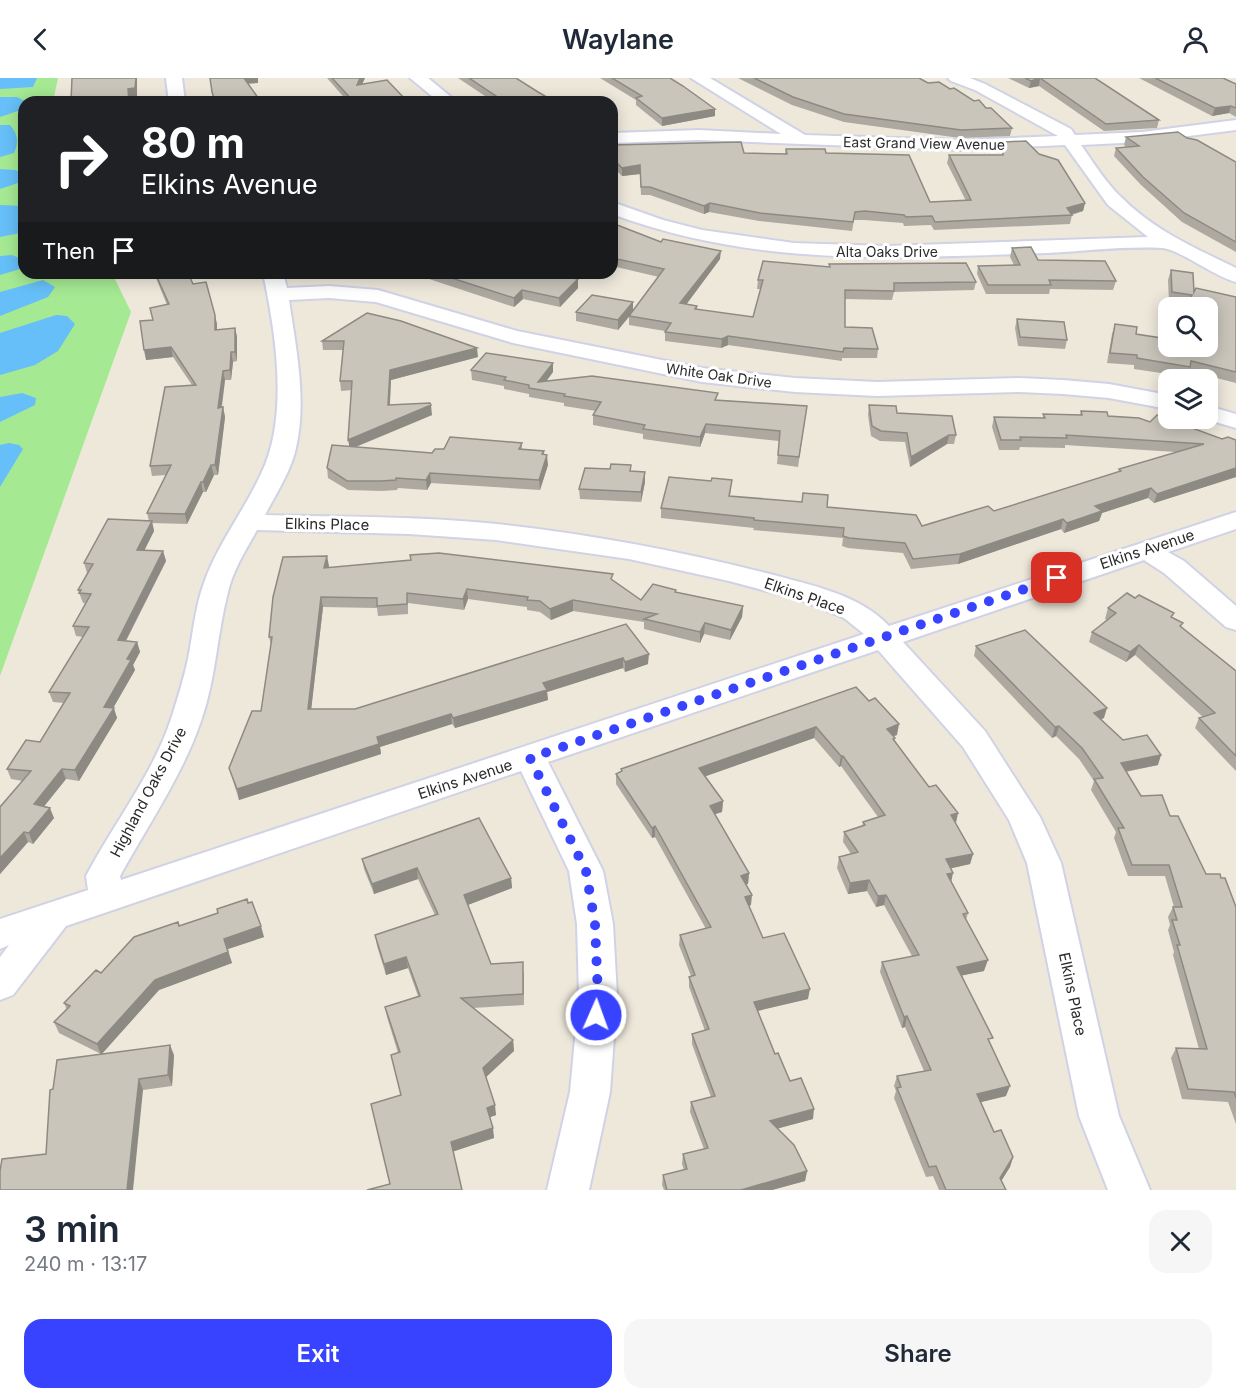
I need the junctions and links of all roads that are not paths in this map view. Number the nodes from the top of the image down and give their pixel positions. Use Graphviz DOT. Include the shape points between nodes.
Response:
graph roads {
  1 [pos="174,78"];
  2 [pos="418,78"];
  3 [pos="699,78"];
  4 [pos="956,78"];
  5 [pos="176,96"];
  6 [pos="441,96"];
  7 [pos="760,116"];
  8 [pos="1233,133"];
  9 [pos="758,137"];
  10 [pos="618,138"];
  11 [pos="805,140"];
  12 [pos="1072,141"];
  13 [pos="867,143"];
  14 [pos="618,210"];
  15 [pos="1168,242"];
  16 [pos="1236,276"];
  17 [pos="275,284"];
  18 [pos="1158,400"];
  19 [pos="1218,416"];
  20 [pos="1236,421"];
  21 [pos="1236,520"];
  22 [pos="248,522"];
  23 [pos="1145,549"];
  24 [pos="1236,621"];
  25 [pos="883,637"];
  26 [pos="530,758"];
  27 [pos="106,899"];
  28 [pos="54,916"];
  29 [pos="0,934"];
  30 [pos="0,984"];
  31 [pos="568,1190"];
  32 [pos="1129,1190"];
  1 -- 5 [label="street"];
  2 -- 6 [label="street"];
  3 -- 7 [label="street"];
  4 -- 12 [label="street" via="1049,123"];
  7 -- 9 [label="street"];
  7 -- 11 [label="street"];
  7 -- 13 [label="street"];
  8 -- 12 [label="street, East Grand View Avenue" via="1212,130"];
  9 -- 10 [label="street, East Grand View Avenue"];
  9 -- 11 [label="street, East Grand View Avenue"];
  11 -- 13 [label="street, East Grand View Avenue"];
  12 -- 13 [label="street, East Grand View Avenue"];
  12 -- 15 [label="street" via="1114,201"];
  14 -- 15 [label="street, Alta Oaks Drive" via="688,233 808,251 868,253"];
  15 -- 16 [label="street"];
  17 -- 18 [label="street, White Oak Drive" via="378,296 513,337 702,375 877,389 1063,387"];
  17 -- 22 [label="street, Highland Oaks Drive" via="288,370 287,431 273,476"];
  19 -- 20 [label="street"];
  21 -- 23 [label="street, Elkins Avenue"];
  22 -- 25 [label="street, Elkins Place" via="496,532 629,551 810,594 860,615"];
  22 -- 27 [label="street, Highland Oaks Drive" via="214,592 187,718 163,771 103,876"];
  23 -- 24 [label="street" via="1174,567"];
  23 -- 25 [label="street, Elkins Avenue"];
  25 -- 26 [label="street, Elkins Avenue"];
  25 -- 32 [label="street, Elkins Place" via="974,739 1024,817 1044,863 1100,1116"];
  26 -- 27 [label="street, Elkins Avenue"];
  26 -- 31 [label="street" via="586,871 595,924 598,996 590,1092"];
  27 -- 28 [label="street, Elkins Avenue"];
  28 -- 29 [label="street, Elkins Avenue"];
  28 -- 30 [label="street"];
}
